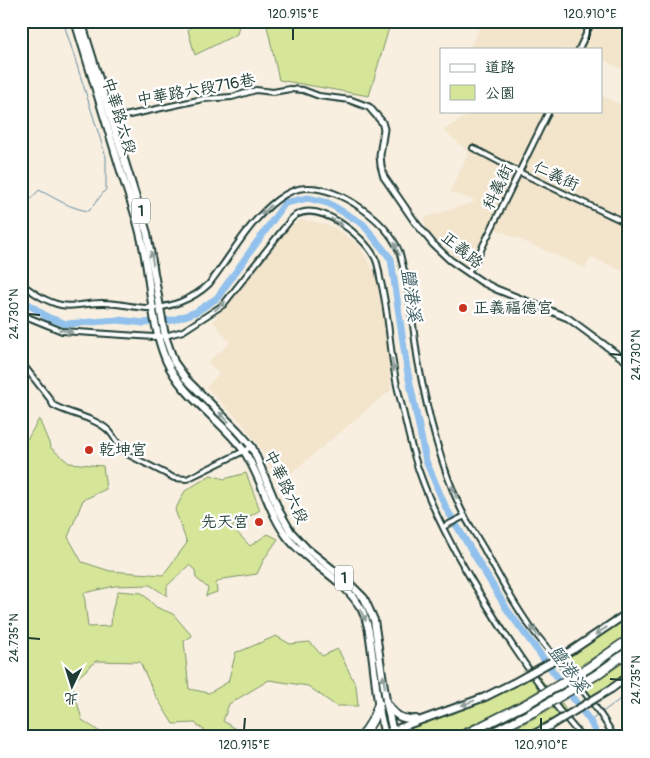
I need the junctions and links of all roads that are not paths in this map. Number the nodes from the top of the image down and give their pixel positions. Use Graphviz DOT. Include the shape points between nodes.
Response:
graph roads {
  1 [pos="75,21"];
  2 [pos="81,21"];
  3 [pos="592,21"];
  4 [pos="579,48"];
  5 [pos="350,100"];
  6 [pos="549,112"];
  7 [pos="109,120"];
  8 [pos="473,148"];
  9 [pos="519,172"];
  10 [pos="629,224"];
  11 [pos="468,272"];
  12 [pos="21,283"];
  13 [pos="157,307"];
  14 [pos="21,313"];
  15 [pos="162,337"];
  16 [pos="21,362"];
  17 [pos="629,363"];
  18 [pos="252,447"];
  19 [pos="244,452"];
  20 [pos="465,516"];
  21 [pos="443,527"];
  22 [pos="629,612"];
  23 [pos="629,639"];
  24 [pos="629,651"];
  25 [pos="629,676"];
  26 [pos="382,703"];
  27 [pos="442,713"];
  28 [pos="387,735"];
  29 [pos="362,737"];
  30 [pos="460,737"];
  31 [pos="484,737"];
  32 [pos="529,737"];
  33 [pos="582,737"];
  34 [pos="614,737"];
  1 -- 7 [label="main road, 中華路六段 / 1"];
  2 -- 7 [label="main road, 中華路六段 / 1"];
  3 -- 4 [label="street"];
  5 -- 7 [label="street, 中華路六段716巷" via="319,96 303,90 256,90"];
  5 -- 11 [label="street, 正義路" via="369,107 382,122 380,155 384,177 433,244"];
  6 -- 9 [label="street, 科義街"];
  7 -- 13 [label="main road, 中華路六段 / 1"];
  8 -- 9 [label="street, 仁義街"];
  9 -- 10 [label="street, 仁義街"];
  9 -- 11 [label="street, 科義街"];
  11 -- 17 [label="street, 正義路" via="496,289 568,318"];
  12 -- 13 [label="street" via="36,295 62,305 105,303"];
  13 -- 15 [label="main road, 1"];
  20 -- 13 [label="street, one-way" via="442,463 430,419 410,295 399,251 391,236 371,216 338,195 317,189 294,190 265,210 201,292 182,302"];
  14 -- 15 [label="street, one-way" via="62,331"];
  18 -- 15 [label="main road, 中華路六段 / 1, one-way" via="186,379"];
  15 -- 19 [label="main road, 中華路六段 / 1" via="166,360 181,384"];
  15 -- 21 [label="street, one-way" via="183,330 223,305 297,214 323,214 352,231 375,257 383,286 393,372 420,474"];
  16 -- 19 [label="street" via="53,405 98,424 110,432 122,451 174,478 187,479"];
  18 -- 19 [label="street"];
  26 -- 18 [label="main road, 中華路六段 / 1, one-way" via="376,631 370,608 354,587 291,532"];
  19 -- 26 [label="main road, 中華路六段 / 1, one-way" via="287,537 343,585 363,612"];
  20 -- 21 [label="street"];
  34 -- 20 [label="street, one-way" via="599,711 528,624"];
  21 -- 33 [label="street" via="472,582 526,668"];
  22 -- 27 [label="main road, one-way, bridge" via="513,684"];
  23 -- 30 [label="highway, bridge" via="588,668 528,703"];
  24 -- 31 [label="highway, bridge" via="596,675"];
  25 -- 32 [label="main road, bridge"];
  26 -- 27 [label="main road" via="398,717 408,720"];
  26 -- 28 [label="main road, 中華路六段 / 1"];
  26 -- 29 [label="highway"];
  27 -- 28 [label="main road"];
}
